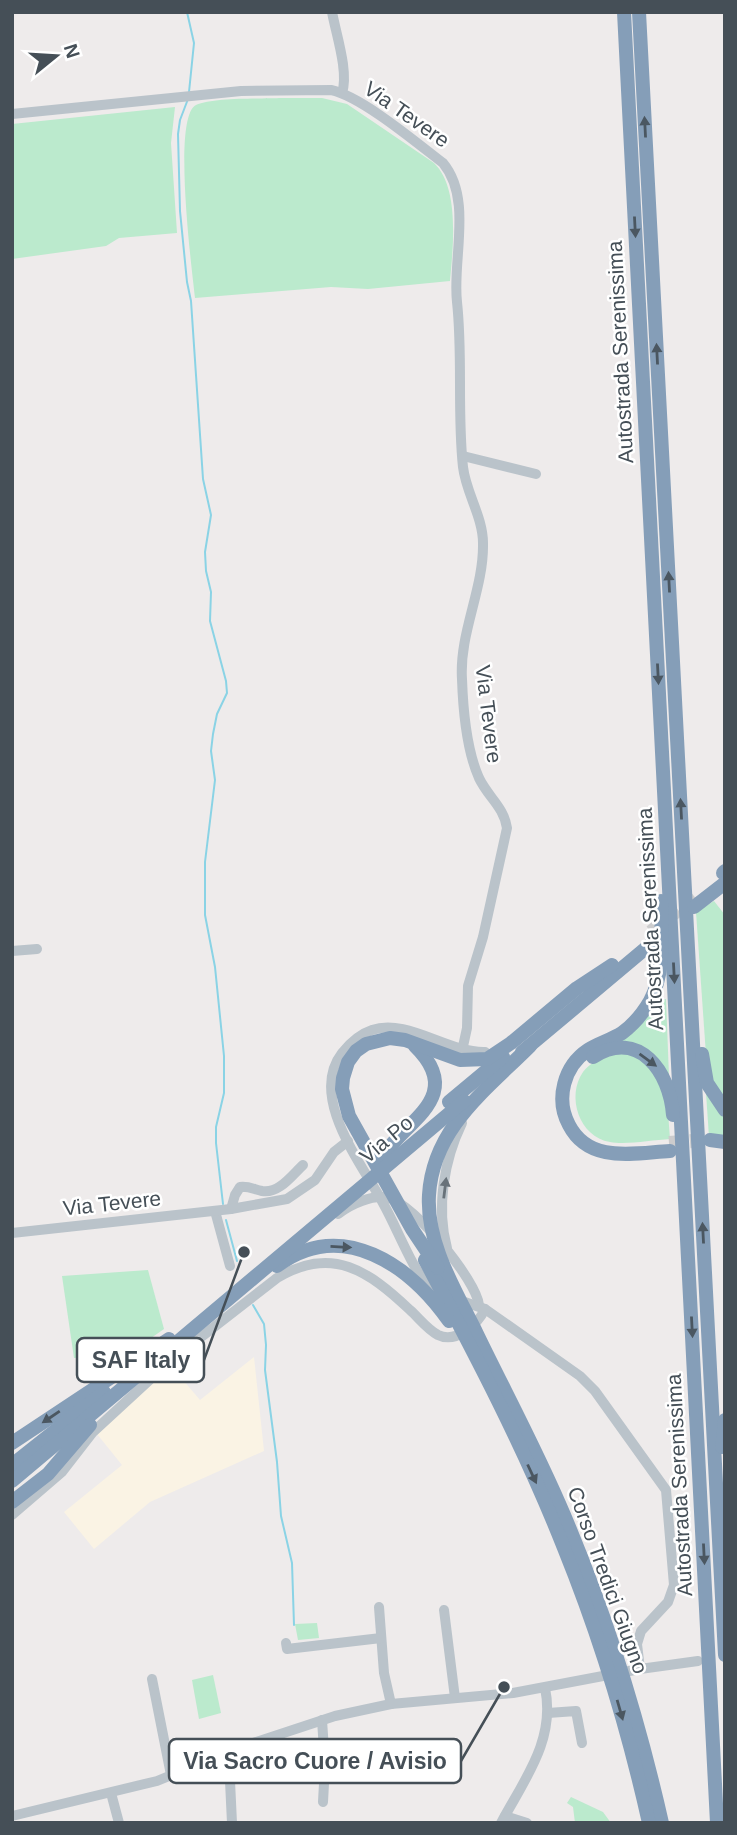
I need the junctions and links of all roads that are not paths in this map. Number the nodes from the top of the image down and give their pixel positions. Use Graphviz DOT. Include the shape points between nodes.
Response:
graph roads {
  1 [pos="332,12"];
  2 [pos="624,12"];
  3 [pos="639,12"];
  4 [pos="342,93"];
  5 [pos="12,114"];
  6 [pos="463,456"];
  7 [pos="536,474"];
  8 [pos="661,733"];
  9 [pos="724,874"];
  10 [pos="695,902"];
  11 [pos="37,949"];
  12 [pos="12,951"];
  13 [pos="612,965"];
  14 [pos="691,988"];
  15 [pos="412,1043"];
  16 [pos="530,1046"];
  17 [pos="462,1051"];
  18 [pos="500,1051"];
  19 [pos="472,1103"];
  20 [pos="725,1110"];
  21 [pos="348,1141"];
  22 [pos="725,1142"];
  23 [pos="715,1147"];
  24 [pos="363,1155"];
  25 [pos="303,1165"];
  26 [pos="362,1176"];
  27 [pos="231,1209"];
  28 [pos="215,1211"];
  29 [pos="310,1230"];
  30 [pos="412,1230"];
  31 [pos="12,1233"];
  32 [pos="449,1255"];
  33 [pos="688,1259"];
  34 [pos="230,1266"];
  35 [pos="482,1307"];
  36 [pos="208,1316"];
  37 [pos="170,1339"];
  38 [pos="490,1361"];
  39 [pos="148,1367"];
  40 [pos="503,1413"];
  41 [pos="725,1420"];
  42 [pos="12,1443"];
  43 [pos="12,1465"];
  44 [pos="12,1480"];
  45 [pos="12,1502"];
  46 [pos="12,1515"];
  47 [pos="718,1522"];
  48 [pos="379,1607"];
  49 [pos="444,1610"];
  50 [pos="381,1638"];
  51 [pos="286,1643"];
  52 [pos="725,1655"];
  53 [pos="698,1661"];
  54 [pos="640,1669"];
  55 [pos="152,1679"];
  56 [pos="545,1688"];
  57 [pos="455,1698"];
  58 [pos="391,1704"];
  59 [pos="548,1713"];
  60 [pos="322,1720"];
  61 [pos="582,1743"];
  62 [pos="222,1753"];
  63 [pos="171,1775"];
  64 [pos="111,1793"];
  65 [pos="323,1802"];
  66 [pos="12,1816"];
  67 [pos="26,1818"];
  68 [pos="503,1819"];
  69 [pos="119,1823"];
  70 [pos="232,1823"];
  71 [pos="527,1823"];
  72 [pos="649,1823"];
  73 [pos="662,1823"];
  74 [pos="718,1823"];
  1 -- 4 [label="street" via="344,72"];
  2 -- 8 [label="highway, Autostrada Serenissima, one-way"];
  14 -- 3 [label="highway, Autostrada Serenissima, one-way"];
  4 -- 5 [label="street, Via Tevere" via="241,91"];
  4 -- 6 [label="street, Via Tevere" via="443,163 456,191"];
  6 -- 7 [label="street"];
  6 -- 17 [label="street, Via Tevere" via="483,541 462,680 478,776 500,807 507,828 468,986"];
  8 -- 33 [label="highway, Autostrada Serenissima, one-way"];
  8 -- 33 [label="highway, one-way" via="657,984 632,1024 573,1064 562,1094 565,1118 572,1130 595,1150 614,1155 669,1147 608,1145 592,1138 574,1115 570,1095 579,1070 602,1051 628,1049 659,1068 672,1106 677,1196"];
  9 -- 10 [label="highway"];
  11 -- 12 [label="street"];
  13 -- 15 [label="highway, Via Po" via="381,1160 426,1110 432,1095 434,1080 429,1066"];
  13 -- 16 [label="highway, Via Po" via="652,937"];
  13 -- 18 [label="highway"];
  14 -- 20 [label="highway" via="699,1014 707,1083"];
  47 -- 14 [label="highway, Autostrada Serenissima, one-way"];
  15 -- 18 [label="highway" via="465,1061 487,1059"];
  15 -- 24 [label="highway" via="375,1040 356,1051 346,1066 344,1099"];
  16 -- 19 [label="highway"];
  16 -- 29 [label="highway, Via Po"];
  17 -- 18 [label="street"];
  17 -- 21 [label="street" via="391,1027 357,1038 336,1062 331,1079 335,1112"];
  32 -- 19 [label="street, one-way" via="442,1222 447,1168"];
  19 -- 38 [label="highway" via="440,1147 429,1197 439,1251"];
  21 -- 24 [label="street"];
  21 -- 27 [label="street, Via Tevere" via="302,1191 287,1199"];
  22 -- 23 [label="highway"];
  24 -- 30 [label="highway"];
  24 -- 35 [label="street" via="434,1294"];
  25 -- 27 [label="street" via="276,1190 240,1187"];
  26 -- 37 [label="highway, Via Po"];
  27 -- 28 [label="street, Via Tevere"];
  28 -- 31 [label="street, Via Tevere"];
  28 -- 34 [label="street"];
  29 -- 32 [label="street" via="379,1196 412,1210"];
  29 -- 36 [label="highway, Via Po"];
  30 -- 38 [label="highway"];
  30 -- 40 [label="highway"];
  32 -- 35 [label="street" via="473,1286"];
  33 -- 74 [label="highway, Autostrada Serenissima, one-way"];
  35 -- 46 [label="street" via="480,1320 449,1338 428,1327 367,1273 325,1263 289,1270 169,1362 93,1432 62,1472"];
  35 -- 54 [label="street" via="580,1376 666,1490 674,1585 668,1602 640,1631"];
  36 -- 39 [label="highway, Via Po"];
  36 -- 40 [label="highway, one-way" via="299,1254 341,1246 381,1257 414,1280 440,1309"];
  37 -- 42 [label="highway, one-way"];
  37 -- 43 [label="highway"];
  38 -- 73 [label="highway, Corso Tredici Giugno" via="545,1473 593,1588 631,1704"];
  39 -- 44 [label="highway"];
  39 -- 45 [label="highway" via="48,1474"];
  40 -- 72 [label="highway, Corso Tredici Giugno, one-way" via="590,1616"];
  41 -- 47 [label="highway"];
  47 -- 52 [label="highway, Autostrada Serenissima"];
  48 -- 50 [label="street"];
  49 -- 57 [label="street"];
  50 -- 51 [label="street" via="287,1649"];
  50 -- 58 [label="street"];
  53 -- 54 [label="street"];
  54 -- 56 [label="street"];
  55 -- 63 [label="street"];
  56 -- 57 [label="street"];
  56 -- 59 [label="street"];
  57 -- 58 [label="street"];
  58 -- 60 [label="street"];
  59 -- 61 [label="street" via="576,1710"];
  59 -- 68 [label="street" via="539,1755"];
  60 -- 62 [label="street"];
  60 -- 65 [label="street"];
  62 -- 63 [label="street"];
  62 -- 70 [label="street" via="230,1781"];
  63 -- 64 [label="street"];
  64 -- 67 [label="street"];
  64 -- 69 [label="street"];
  66 -- 67 [label="street"];
  68 -- 71 [label="street"];
}
